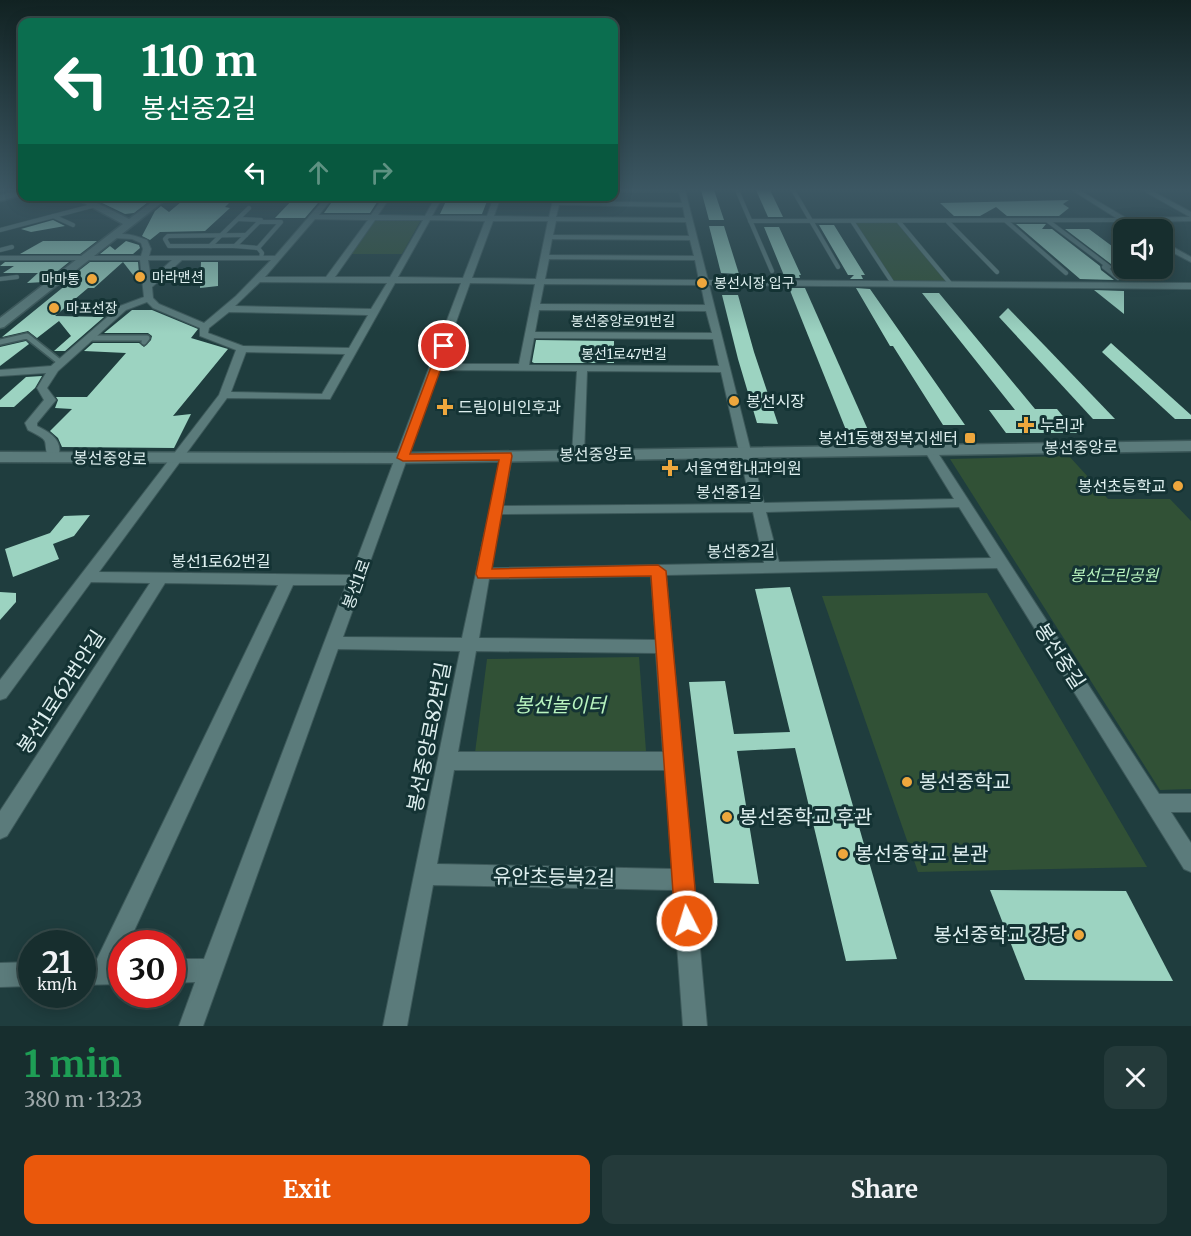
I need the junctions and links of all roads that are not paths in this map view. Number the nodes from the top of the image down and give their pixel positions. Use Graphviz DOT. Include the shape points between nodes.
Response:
graph roads {
  1 [pos="549,237"];
  2 [pos="115,238"];
  3 [pos="135,238"];
  4 [pos="165,238"];
  5 [pos="219,238"];
  6 [pos="243,238"];
  7 [pos="267,238"];
  8 [pos="296,238"];
  9 [pos="359,238"];
  10 [pos="416,238"];
  11 [pos="483,238"];
  12 [pos="676,238"];
  13 [pos="693,238"];
  14 [pos="757,238"];
  15 [pos="821,238"];
  16 [pos="863,238"];
  17 [pos="912,238"];
  18 [pos="964,238"];
  19 [pos="1025,238"];
  20 [pos="1070,238"];
  21 [pos="211,246"];
  22 [pos="235,246"];
  23 [pos="12,247"];
  24 [pos="258,248"];
  25 [pos="1173,249"];
  26 [pos="0,250"];
  27 [pos="546,253"];
  28 [pos="0,258"];
  29 [pos="88,258"];
  30 [pos="144,258"];
  31 [pos="180,258"];
  32 [pos="261,258"];
  33 [pos="278,258"];
  34 [pos="698,258"];
  35 [pos="1191,260"];
  36 [pos="838,267"];
  37 [pos="772,271"];
  38 [pos="997,272"];
  39 [pos="1066,273"];
  40 [pos="1113,274"];
  41 [pos="17,277"];
  42 [pos="0,279"];
  43 [pos="258,279"];
  44 [pos="329,279"];
  45 [pos="393,280"];
  46 [pos="468,280"];
  47 [pos="540,280"];
  48 [pos="703,281"];
  49 [pos="892,282"];
  50 [pos="950,283"];
  51 [pos="149,285"];
  52 [pos="1191,286"];
  53 [pos="149,298"];
  54 [pos="710,308"];
  55 [pos="228,309"];
  56 [pos="375,312"];
  57 [pos="534,312"];
  58 [pos="0,324"];
  59 [pos="205,327"];
  60 [pos="529,335"];
  61 [pos="717,336"];
  62 [pos="89,338"];
  63 [pos="0,342"];
  64 [pos="144,342"];
  65 [pos="242,349"];
  66 [pos="352,351"];
  67 [pos="57,366"];
  68 [pos="436,368"];
  69 [pos="523,368"];
  70 [pos="582,368"];
  71 [pos="725,369"];
  72 [pos="0,373"];
  73 [pos="224,394"];
  74 [pos="1191,446"];
  75 [pos="930,450"];
  76 [pos="745,452"];
  77 [pos="578,454"];
  78 [pos="506,456"];
  79 [pos="0,457"];
  80 [pos="53,457"];
  81 [pos="177,458"];
  82 [pos="403,458"];
  83 [pos="963,503"];
  84 [pos="758,508"];
  85 [pos="496,510"];
  86 [pos="1000,563"];
  87 [pos="773,568"];
  88 [pos="658,571"];
  89 [pos="483,574"];
  90 [pos="85,577"];
  91 [pos="160,579"];
  92 [pos="288,580"];
  93 [pos="357,580"];
  94 [pos="334,643"];
  95 [pos="470,645"];
  96 [pos="664,647"];
  97 [pos="0,693"];
  98 [pos="447,760"];
  99 [pos="674,761"];
  100 [pos="1153,802"];
  101 [pos="1191,803"];
  102 [pos="0,829"];
  103 [pos="1191,862"];
  104 [pos="425,874"];
  105 [pos="683,879"];
  106 [pos="212,970"];
  107 [pos="186,971"];
  108 [pos="102,973"];
  109 [pos="18,974"];
  110 [pos="0,975"];
  111 [pos="191,1026"];
  112 [pos="395,1026"];
  113 [pos="695,1026"];
  1 -- 27 [label="street"];
  2 -- 29 [label="street"];
  3 -- 30 [label="street" via="144,242"];
  4 -- 21 [label="lane" via="169,246"];
  5 -- 21 [label="lane"];
  6 -- 22 [label="lane"];
  7 -- 24 [label="lane"];
  8 -- 33 [label="street"];
  9 -- 44 [label="street"];
  10 -- 45 [label="street"];
  11 -- 46 [label="street, 봉선1로"];
  12 -- 13 [label="street"];
  13 -- 34 [label="street"];
  14 -- 37 [label="lane"];
  15 -- 36 [label="lane"];
  16 -- 49 [label="lane"];
  17 -- 50 [label="lane"];
  18 -- 38 [label="lane"];
  19 -- 39 [label="lane"];
  20 -- 40 [label="lane"];
  21 -- 22 [label="lane"];
  22 -- 24 [label="lane"];
  23 -- 26 [label="lane"];
  24 -- 32 [label="lane"];
  25 -- 35 [label="street"];
  27 -- 34 [label="street"];
  27 -- 47 [label="street"];
  28 -- 29 [label="street"];
  29 -- 30 [label="street"];
  29 -- 58 [label="street"];
  30 -- 31 [label="street"];
  30 -- 51 [label="street"];
  31 -- 32 [label="street"];
  31 -- 51 [label="street"];
  32 -- 33 [label="street"];
  33 -- 43 [label="street"];
  34 -- 48 [label="street"];
  41 -- 42 [label="lane"];
  43 -- 44 [label="street"];
  43 -- 55 [label="street"];
  44 -- 45 [label="street"];
  45 -- 46 [label="street"];
  45 -- 56 [label="street"];
  46 -- 47 [label="street"];
  46 -- 68 [label="street, 봉선1로"];
  47 -- 48 [label="street"];
  47 -- 57 [label="street"];
  48 -- 49 [label="street"];
  48 -- 54 [label="street"];
  49 -- 50 [label="street"];
  50 -- 52 [label="street"];
  51 -- 53 [label="street"];
  53 -- 59 [label="street" via="156,306"];
  53 -- 62 [label="street" via="123,308"];
  54 -- 57 [label="street, 봉선중앙로91번길"];
  54 -- 61 [label="street"];
  55 -- 56 [label="street"];
  55 -- 59 [label="street"];
  56 -- 66 [label="street"];
  57 -- 60 [label="street"];
  59 -- 65 [label="street" via="203,334"];
  60 -- 61 [label="street, 봉선중앙로91번길"];
  60 -- 69 [label="street"];
  61 -- 71 [label="street"];
  62 -- 64 [label="lane" via="147,338"];
  62 -- 67 [label="street"];
  63 -- 67 [label="lane" via="27,336"];
  65 -- 66 [label="street"];
  65 -- 73 [label="street"];
  66 -- 73 [label="street" via="326,397"];
  67 -- 72 [label="street"];
  67 -- 80 [label="street" via="42,388 50,400 31,423 32,428 50,436"];
  68 -- 69 [label="street, 봉선1로47번길"];
  68 -- 82 [label="street, 봉선1로"];
  69 -- 70 [label="street, 봉선1로47번길"];
  70 -- 71 [label="street, 봉선1로47번길"];
  70 -- 77 [label="street"];
  71 -- 76 [label="street"];
  73 -- 81 [label="street"];
  74 -- 75 [label="street, 봉선중앙로"];
  75 -- 76 [label="street, 봉선중앙로"];
  75 -- 83 [label="street, 봉선중길"];
  76 -- 77 [label="street, 봉선중앙로"];
  76 -- 84 [label="street"];
  77 -- 78 [label="street, 봉선중앙로"];
  78 -- 82 [label="street, 봉선중앙로"];
  78 -- 85 [label="street, 봉선중앙로82번길"];
  79 -- 80 [label="street, 봉선중앙로"];
  80 -- 81 [label="street, 봉선중앙로"];
  81 -- 82 [label="street, 봉선중앙로"];
  81 -- 90 [label="street"];
  82 -- 93 [label="street, 봉선1로"];
  83 -- 84 [label="street, 봉선중1길"];
  83 -- 86 [label="street, 봉선중길"];
  84 -- 85 [label="street, 봉선중1길"];
  84 -- 87 [label="street"];
  85 -- 89 [label="street, 봉선중앙로82번길"];
  86 -- 87 [label="street, 봉선중2길"];
  86 -- 100 [label="street, 봉선중길"];
  87 -- 88 [label="street, 봉선중2길"];
  88 -- 89 [label="street, 봉선중2길"];
  88 -- 96 [label="street"];
  89 -- 95 [label="street, 봉선중앙로82번길"];
  90 -- 91 [label="street, 봉선1로62번길"];
  90 -- 97 [label="street"];
  91 -- 92 [label="street, 봉선1로62번길"];
  91 -- 102 [label="street, 봉선1로62번안길"];
  92 -- 93 [label="street, 봉선1로62번길"];
  92 -- 108 [label="street"];
  93 -- 94 [label="street, 봉선1로"];
  94 -- 95 [label="street"];
  94 -- 106 [label="street, 봉선1로"];
  95 -- 96 [label="street"];
  95 -- 98 [label="street, 봉선중앙로82번길"];
  96 -- 99 [label="street"];
  98 -- 99 [label="street"];
  98 -- 104 [label="street, 봉선중앙로82번길"];
  99 -- 105 [label="street"];
  100 -- 101 [label="street"];
  100 -- 103 [label="street, 봉선중길"];
  104 -- 105 [label="street, 유안초등북2길"];
  104 -- 112 [label="street, 봉선중앙로82번길"];
  105 -- 113 [label="street"];
  106 -- 107 [label="street"];
  106 -- 111 [label="street, 봉선1로"];
  109 -- 110 [label="street"];
}
